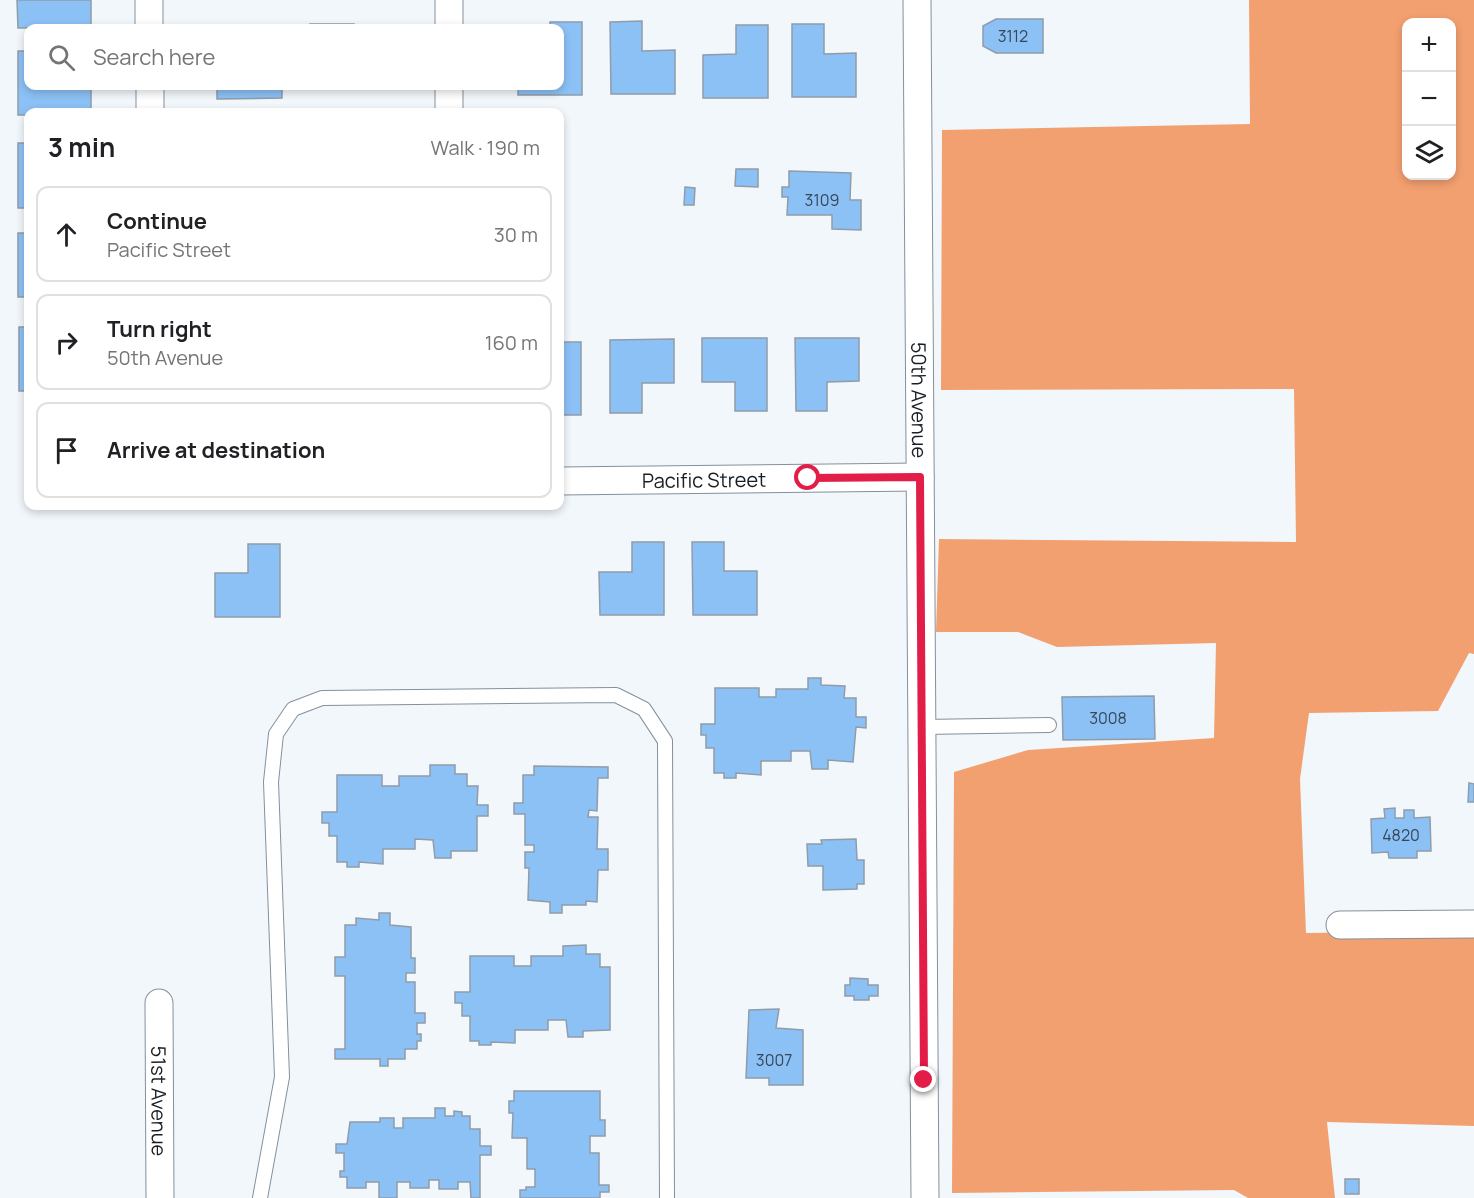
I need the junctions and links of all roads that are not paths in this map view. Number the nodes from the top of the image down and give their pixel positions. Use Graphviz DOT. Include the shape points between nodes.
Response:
graph roads {
  1 [pos="149,0"];
  2 [pos="449,0"];
  3 [pos="917,0"];
  4 [pos="149,24"];
  5 [pos="449,24"];
  6 [pos="150,90"];
  7 [pos="449,90"];
  8 [pos="150,108"];
  9 [pos="449,108"];
  10 [pos="920,477"];
  11 [pos="564,481"];
  12 [pos="1048,725"];
  13 [pos="922,727"];
  14 [pos="1474,924"];
  15 [pos="1340,925"];
  16 [pos="159,1003"];
  17 [pos="160,1198"];
  18 [pos="260,1198"];
  19 [pos="667,1198"];
  20 [pos="924,1198"];
  1 -- 4 [label="street"];
  2 -- 5 [label="street"];
  3 -- 10 [label="street, 50th Avenue"];
  6 -- 8 [label="street"];
  7 -- 9 [label="street"];
  10 -- 11 [label="street, Pacific Street"];
  10 -- 13 [label="street, 50th Avenue"];
  12 -- 13 [label="lane"];
  13 -- 20 [label="street, 50th Avenue"];
  14 -- 15 [label="street"];
  16 -- 17 [label="street, 51st Avenue"];
  18 -- 19 [label="lane" via="282,1077 271,782 276,735 293,709 322,698 616,695 644,709 665,741"];
}
